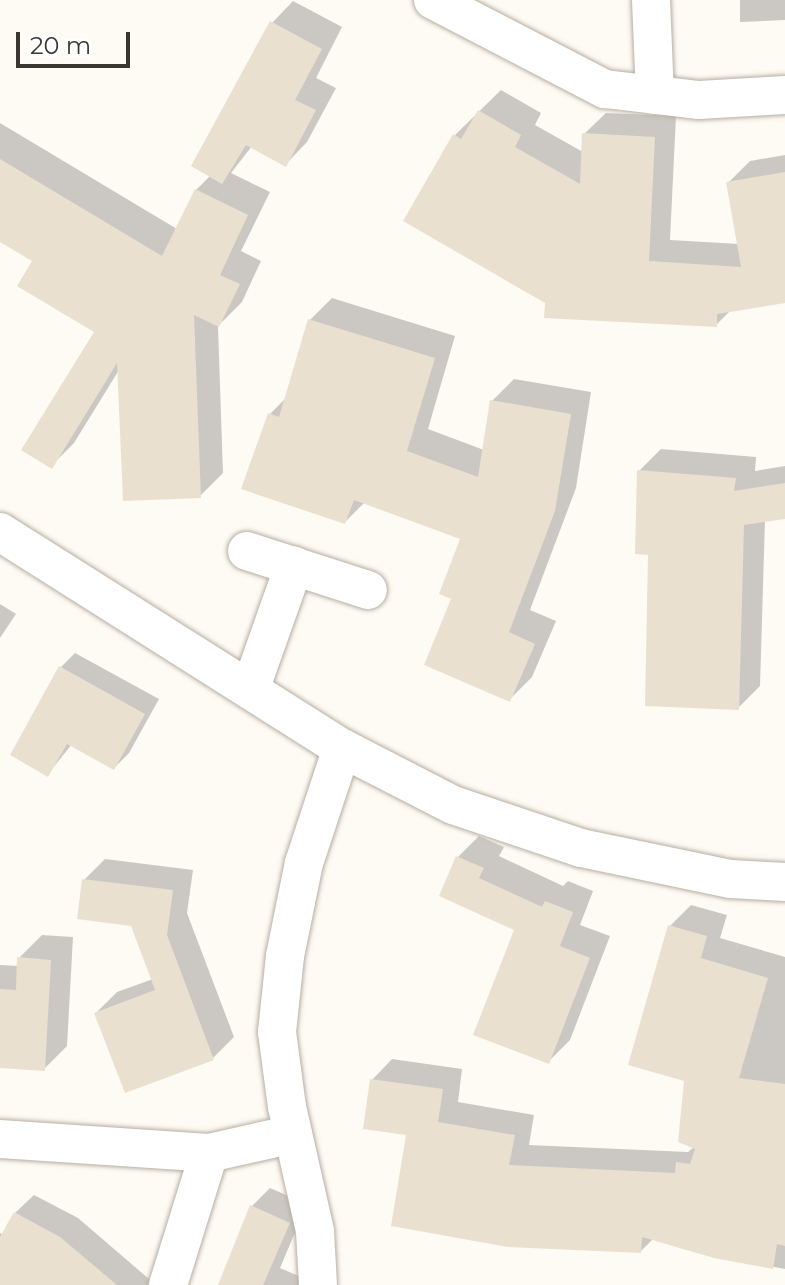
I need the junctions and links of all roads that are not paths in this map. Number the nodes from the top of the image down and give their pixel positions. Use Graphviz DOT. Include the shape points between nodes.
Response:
graph roads {
  1 [pos="433,0"];
  2 [pos="651,0"];
  3 [pos="655,95"];
  4 [pos="785,95"];
  5 [pos="0,532"];
  6 [pos="247,551"];
  7 [pos="294,566"];
  8 [pos="368,590"];
  9 [pos="250,690"];
  10 [pos="342,748"];
  11 [pos="785,882"];
  12 [pos="293,1134"];
  13 [pos="0,1139"];
  14 [pos="209,1153"];
  15 [pos="168,1285"];
  16 [pos="318,1285"];
  1 -- 3 [label="street" via="605,89"];
  2 -- 3 [label="street"];
  3 -- 4 [label="street" via="699,100"];
  5 -- 9 [label="street"];
  6 -- 7 [label="street"];
  7 -- 8 [label="street"];
  7 -- 9 [label="street"];
  9 -- 10 [label="street"];
  10 -- 11 [label="street" via="453,805 581,848 731,879"];
  10 -- 12 [label="street" via="304,863 285,956 277,1032"];
  12 -- 14 [label="street"];
  12 -- 16 [label="street" via="315,1231"];
  13 -- 14 [label="street"];
  14 -- 15 [label="street"];
}
